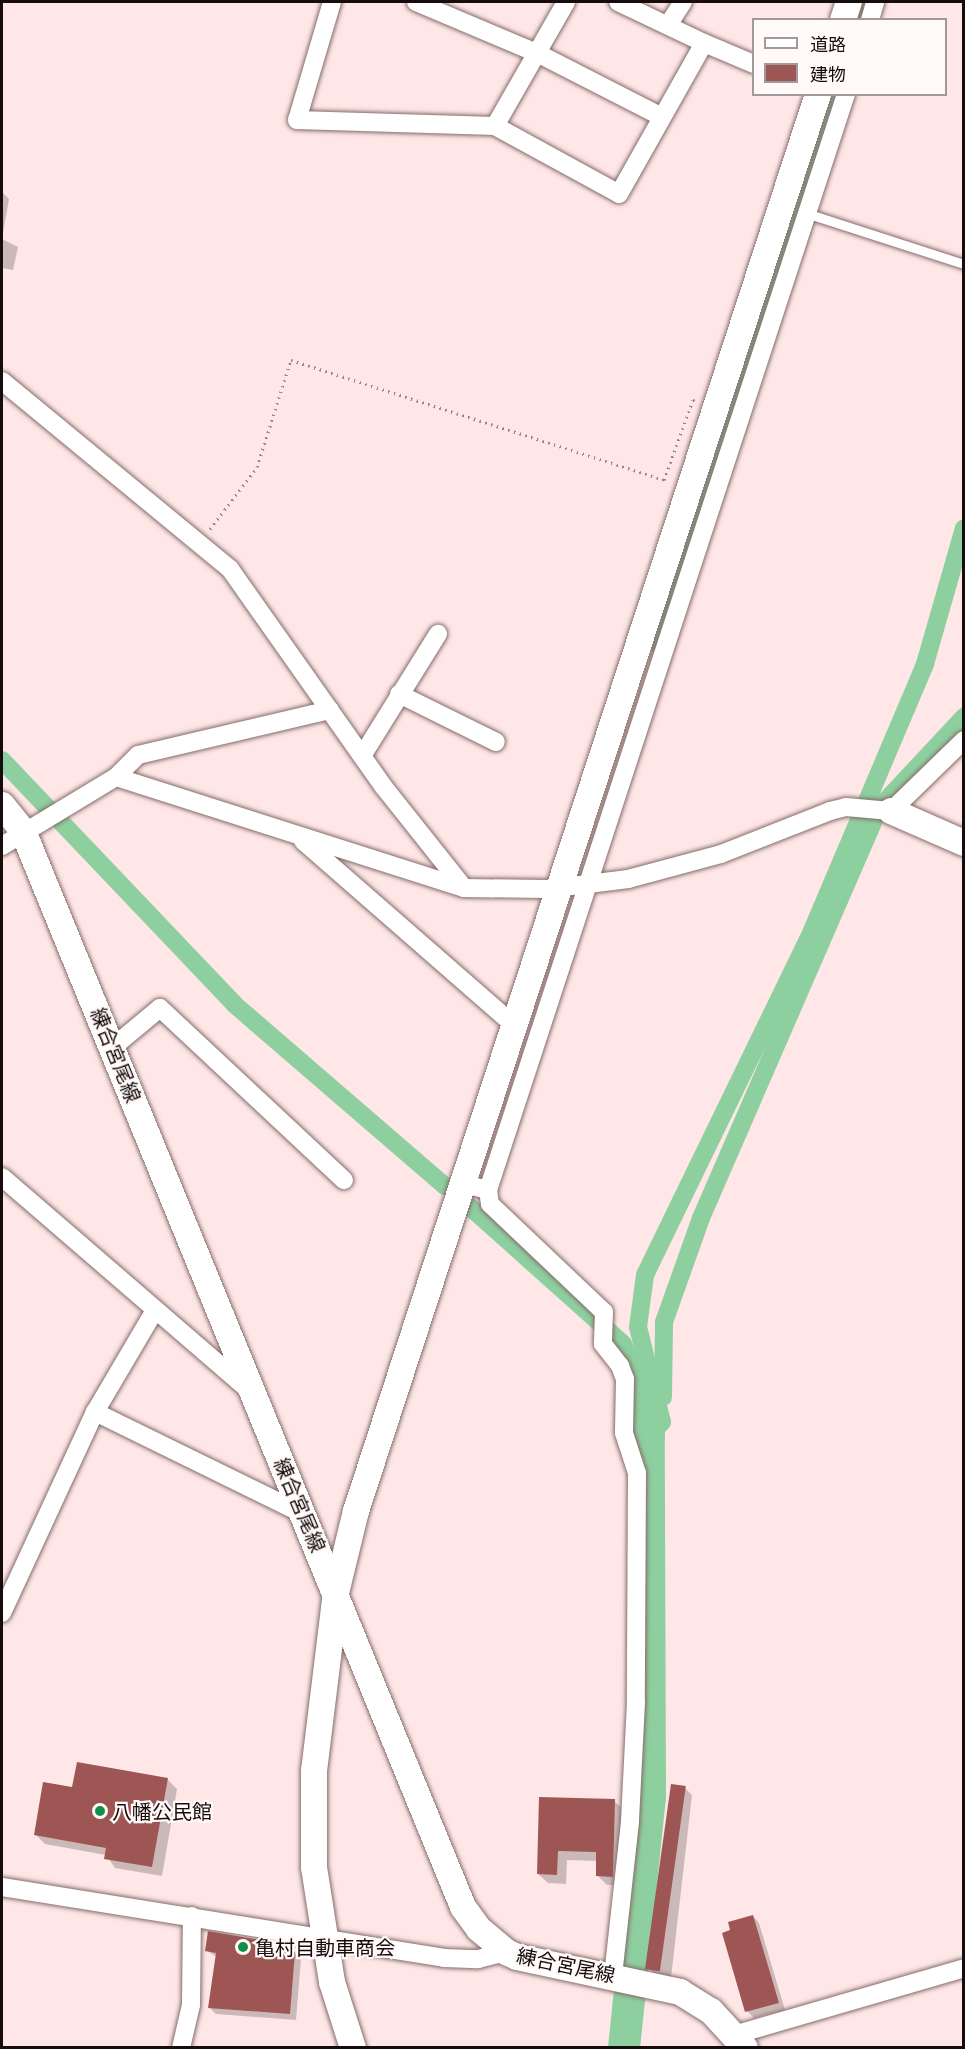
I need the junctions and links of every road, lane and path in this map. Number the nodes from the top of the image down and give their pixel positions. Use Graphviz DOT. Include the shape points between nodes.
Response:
graph roads {
  1 [pos="332,2"];
  2 [pos="416,2"];
  3 [pos="566,2"];
  4 [pos="618,2"];
  5 [pos="682,2"];
  6 [pos="849,2"];
  7 [pos="875,2"];
  8 [pos="844,18"];
  9 [pos="871,18"];
  10 [pos="668,25"];
  11 [pos="704,43"];
  12 [pos="537,53"];
  13 [pos="752,64"];
  14 [pos="818,96"];
  15 [pos="845,96"];
  16 [pos="662,117"];
  17 [pos="495,126"];
  18 [pos="807,174"];
  19 [pos="809,214"];
  20 [pos="963,264"];
  21 [pos="2,381"];
  22 [pos="716,407"];
  23 [pos="199,543"];
  24 [pos="438,634"];
  25 [pos="399,694"];
  26 [pos="330,710"];
  27 [pos="963,740"];
  28 [pos="496,742"];
  29 [pos="362,756"];
  30 [pos="116,777"];
  31 [pos="2,805"];
  32 [pos="887,811"];
  33 [pos="24,831"];
  34 [pos="297,837"];
  35 [pos="963,843"];
  36 [pos="2,846"];
  37 [pos="588,884"];
  38 [pos="562,887"];
  39 [pos="464,888"];
  40 [pos="516,1027"];
  41 [pos="113,1047"];
  42 [pos="2,1177"];
  43 [pos="344,1180"];
  44 [pos="477,1187"];
  45 [pos="154,1312"];
  46 [pos="253,1394"];
  47 [pos="95,1412"];
  48 [pos="305,1515"];
  49 [pos="336,1593"];
  50 [pos="2,1613"];
  51 [pos="2,1887"];
  52 [pos="192,1916"];
  53 [pos="322,1936"];
  54 [pos="506,1952"];
  55 [pos="963,1968"];
  56 [pos="614,1976"];
  57 [pos="740,2041"];
  58 [pos="182,2048"];
  59 [pos="353,2048"];
  1 -- 17 [label="street" via="297,120"];
  2 -- 12 [label="street"];
  3 -- 12 [label="street"];
  4 -- 10 [label="street"];
  5 -- 10 [label="street"];
  6 -- 8 [label="street"];
  7 -- 9 [label="street"];
  10 -- 11 [label="street"];
  11 -- 13 [label="street"];
  11 -- 16 [label="street"];
  12 -- 16 [label="street"];
  12 -- 17 [label="street"];
  14 -- 18 [label="street"];
  15 -- 18 [label="street"];
  16 -- 17 [label="street" via="619,194"];
  18 -- 19 [label="street"];
  18 -- 22 [label="street"];
  19 -- 20 [label="lane"];
  19 -- 37 [label="street"];
  21 -- 23 [label="street"];
  22 -- 23 [label="path" via="693,400 664,480 291,360 257,467"];
  22 -- 38 [label="street"];
  23 -- 26 [label="street" via="230,569"];
  24 -- 25 [label="street"];
  25 -- 28 [label="street"];
  25 -- 29 [label="street"];
  26 -- 29 [label="street"];
  26 -- 30 [label="street" via="138,755"];
  27 -- 32 [label="street"];
  29 -- 39 [label="street"];
  30 -- 33 [label="street"];
  30 -- 34 [label="street"];
  31 -- 33 [label="street, 練合宮尾線"];
  32 -- 35 [label="street"];
  32 -- 37 [label="street" via="846,807 721,854 628,879"];
  33 -- 36 [label="street"];
  33 -- 41 [label="street, 練合宮尾線"];
  34 -- 39 [label="street"];
  34 -- 40 [label="street"];
  37 -- 38 [label="street"];
  37 -- 44 [label="street"];
  38 -- 39 [label="street"];
  38 -- 40 [label="street"];
  40 -- 44 [label="street"];
  41 -- 43 [label="street" via="160,1008"];
  41 -- 46 [label="street, 練合宮尾線"];
  42 -- 45 [label="street"];
  44 -- 49 [label="street" via="356,1511"];
  44 -- 56 [label="street" via="604,1312 603,1344 625,1379 624,1433 637,1473 636,1702 630,1822"];
  45 -- 46 [label="street"];
  45 -- 47 [label="street"];
  46 -- 48 [label="street, 練合宮尾線"];
  47 -- 48 [label="street"];
  47 -- 50 [label="street"];
  48 -- 49 [label="street, 練合宮尾線"];
  49 -- 53 [label="street" via="312,1814"];
  49 -- 54 [label="street, 練合宮尾線" via="464,1907 479,1929"];
  51 -- 52 [label="street"];
  52 -- 53 [label="street"];
  52 -- 58 [label="street" via="191,2005"];
  53 -- 54 [label="street" via="444,1958 478,1959"];
  53 -- 59 [label="street"];
  54 -- 56 [label="street, 練合宮尾線"];
  55 -- 57 [label="street"];
  56 -- 57 [label="street, 練合宮尾線" via="680,1992 711,2011"];
}
